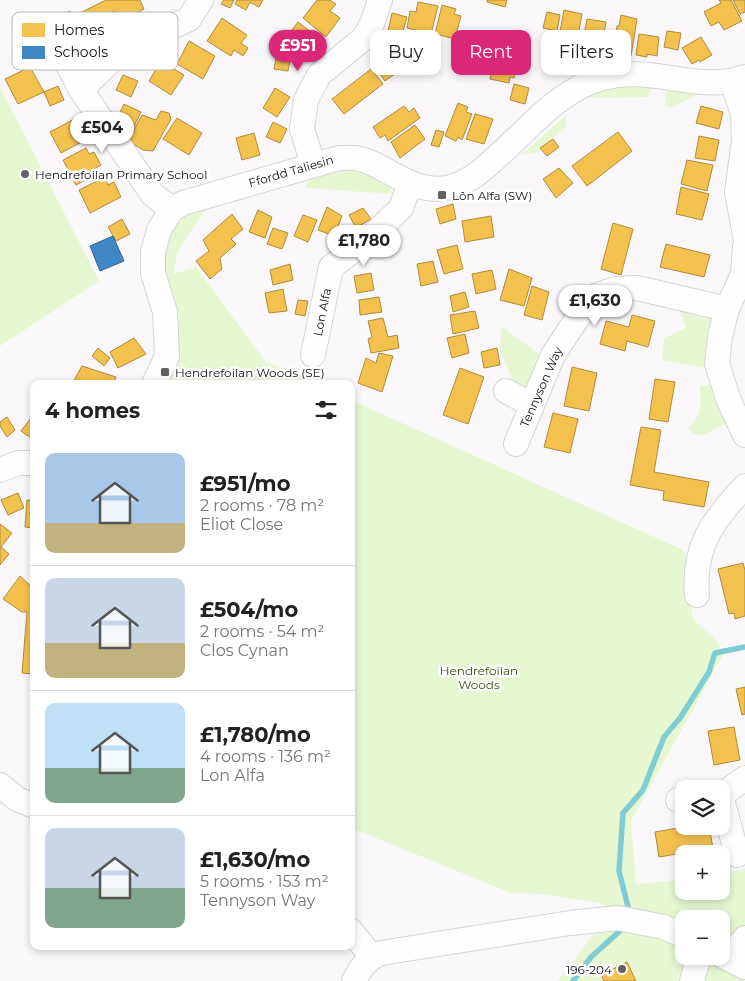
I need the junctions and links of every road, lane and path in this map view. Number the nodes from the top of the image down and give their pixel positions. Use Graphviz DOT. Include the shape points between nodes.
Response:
graph roads {
  1 [pos="201,0"];
  2 [pos="380,0"];
  3 [pos="178,24"];
  4 [pos="71,70"];
  5 [pos="102,70"];
  6 [pos="738,79"];
  7 [pos="81,90"];
  8 [pos="313,164"];
  9 [pos="410,183"];
  10 [pos="172,209"];
  11 [pos="745,236"];
  12 [pos="745,246"];
  13 [pos="728,309"];
  14 [pos="312,355"];
  15 [pos="156,380"];
  16 [pos="506,390"];
  17 [pos="532,405"];
  18 [pos="745,435"];
  19 [pos="516,444"];
  20 [pos="30,463"];
  21 [pos="0,470"];
  22 [pos="745,486"];
  23 [pos="691,584"];
  24 [pos="745,778"];
  25 [pos="0,785"];
  26 [pos="730,789"];
  27 [pos="30,804"];
  28 [pos="730,827"];
  29 [pos="737,855"];
  30 [pos="675,932"];
  31 [pos="355,936"];
  32 [pos="745,938"];
  33 [pos="372,957"];
  34 [pos="732,960"];
  35 [pos="696,965"];
  36 [pos="354,981"];
  37 [pos="692,981"];
  1 -- 3 [label="street" via="189,19"];
  2 -- 8 [label="street" via="364,38 319,75 306,100 302,129"];
  4 -- 7 [label="street"];
  5 -- 7 [label="street"];
  6 -- 9 [label="street, Ffordd Taliesin" via="717,83 647,74 602,78 580,87 554,104 466,182 445,188 426,188"];
  6 -- 11 [label="street" via="744,140 737,192"];
  7 -- 10 [label="street" via="153,195"];
  8 -- 9 [label="street, Ffordd Taliesin" via="339,158 359,158 381,166"];
  8 -- 10 [label="street, Ffordd Taliesin"];
  9 -- 14 [label="street, Lon Alfa" via="401,208 369,239 331,267"];
  10 -- 15 [label="street" via="159,230 153,252 153,273 165,312 168,356"];
  12 -- 13 [label="street" via="743,274"];
  13 -- 17 [label="street, Tennyson Way" via="637,288 615,289 598,295 582,311 553,355"];
  13 -- 18 [label="street" via="720,336 717,364"];
  16 -- 17 [label="street"];
  17 -- 19 [label="street, Tennyson Way"];
  20 -- 21 [label="street" via="18,463"];
  22 -- 23 [label="street" via="721,512 702,544"];
  24 -- 26 [label="street"];
  25 -- 27 [label="street" via="17,799"];
  28 -- 29 [label="street"];
  30 -- 33 [label="street" via="618,918 570,923"];
  31 -- 33 [label="street"];
  32 -- 34 [label="street"];
  33 -- 36 [label="street" via="361,966"];
  35 -- 37 [label="street"];
}
